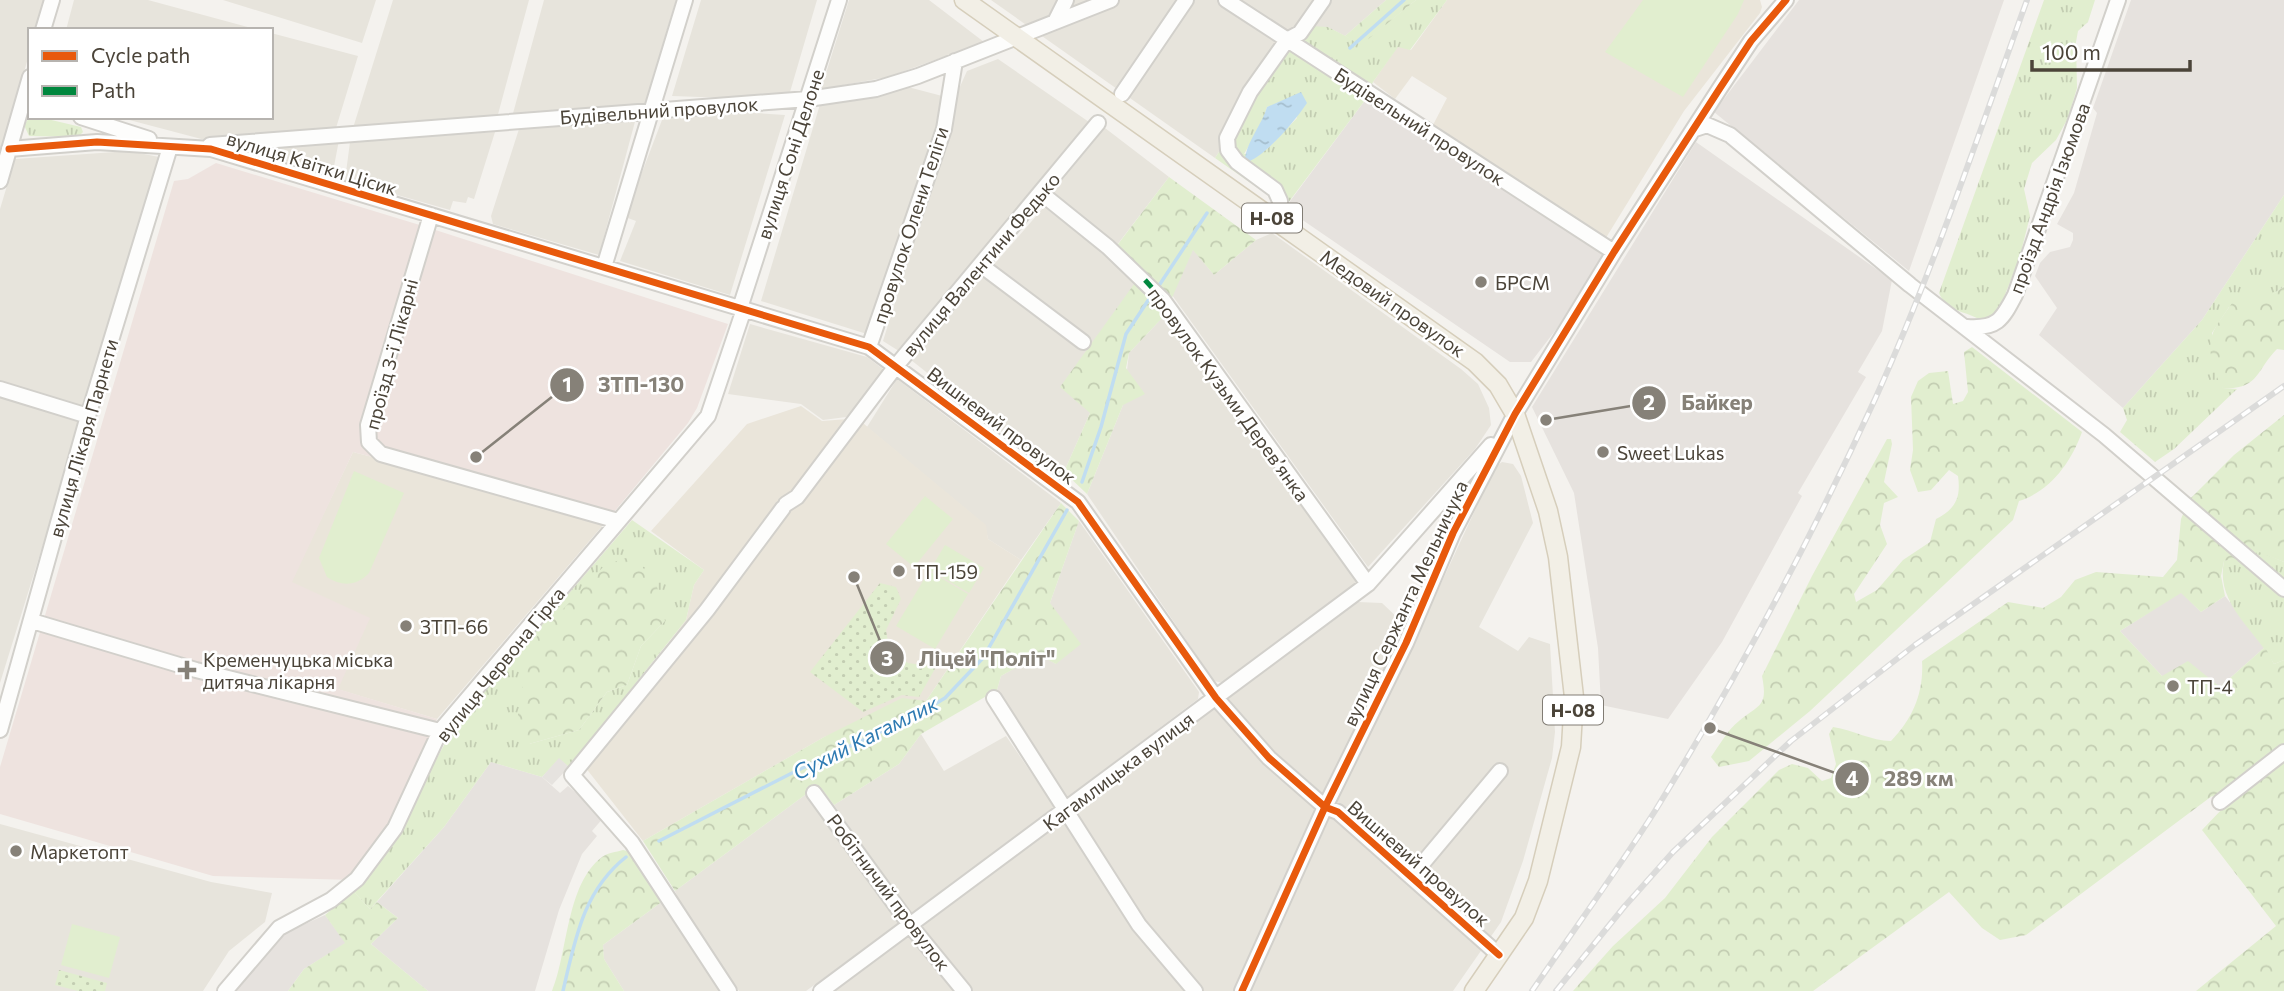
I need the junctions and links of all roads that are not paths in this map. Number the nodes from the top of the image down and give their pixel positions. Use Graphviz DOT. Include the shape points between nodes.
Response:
graph roads {
  1 [pos="52,0"];
  2 [pos="685,0"];
  3 [pos="839,0"];
  4 [pos="964,0"];
  5 [pos="1066,0"];
  6 [pos="1111,0"];
  7 [pos="1186,0"];
  8 [pos="1226,0"];
  9 [pos="1323,0"];
  10 [pos="1786,0"];
  11 [pos="2118,0"];
  12 [pos="1055,22"];
  13 [pos="44,28"];
  14 [pos="1015,37"];
  15 [pos="1287,40"];
  16 [pos="955,61"];
  17 [pos="28,90"];
  18 [pos="1122,94"];
  19 [pos="808,99"];
  20 [pos="25,109"];
  21 [pos="651,111"];
  22 [pos="87,119"];
  23 [pos="1098,123"];
  24 [pos="1695,130"];
  25 [pos="191,146"];
  26 [pos="170,147"];
  27 [pos="9,149"];
  28 [pos="0,181"];
  29 [pos="1041,193"];
  30 [pos="431,215"];
  31 [pos="1279,223"];
  32 [pos="478,229"];
  33 [pos="1614,252"];
  34 [pos="982,266"];
  35 [pos="604,267"];
  36 [pos="742,309"];
  37 [pos="1967,327"];
  38 [pos="1083,342"];
  39 [pos="869,347"];
  40 [pos="896,366"];
  41 [pos="0,389"];
  42 [pos="1515,414"];
  43 [pos="88,416"];
  44 [pos="618,521"];
  45 [pos="1368,584"];
  46 [pos="2284,589"];
  47 [pos="32,621"];
  48 [pos="994,698"];
  49 [pos="1216,698"];
  50 [pos="0,730"];
  51 [pos="440,731"];
  52 [pos="2284,752"];
  53 [pos="1500,771"];
  54 [pos="814,793"];
  55 [pos="2220,802"];
  56 [pos="1325,807"];
  57 [pos="1066,810"];
  58 [pos="1412,876"];
  59 [pos="910,925"];
  60 [pos="1500,955"];
  61 [pos="225,991"];
  62 [pos="729,991"];
  63 [pos="821,991"];
  64 [pos="964,991"];
  65 [pos="1195,991"];
  66 [pos="1242,991"];
  67 [pos="1474,991"];
  1 -- 13 [label="street"];
  2 -- 21 [label="street"];
  3 -- 19 [label="street, вулиця Соні Делоне"];
  4 -- 14 [label="main road, Н-08"];
  5 -- 12 [label="street"];
  6 -- 12 [label="street, Будівельний провулок"];
  7 -- 18 [label="street"];
  8 -- 15 [label="street, Будівельний провулок"];
  9 -- 15 [label="street" via="1300,33"];
  10 -- 24 [label="street, вулиця Сержанта Мельничука" via="1751,41"];
  11 -- 37 [label="street, проїзд Андрія Ізюмова" via="2015,295 2004,317 1987,328"];
  12 -- 14 [label="street, Будівельний провулок"];
  14 -- 16 [label="street, Будівельний провулок"];
  14 -- 31 [label="main road, Медовий провулок / Н-08"];
  15 -- 31 [label="street" via="1250,92 1226,144 1237,162 1275,190 1280,201"];
  15 -- 33 [label="street, Будівельний провулок"];
  16 -- 19 [label="street, Будівельний провулок" via="876,89"];
  16 -- 39 [label="street, провулок Олени Теліги" via="944,129"];
  17 -- 20 [label="street"];
  19 -- 21 [label="street, Будівельний провулок"];
  19 -- 36 [label="street, вулиця Соні Делоне"];
  20 -- 27 [label="street"];
  21 -- 25 [label="street, Будівельний провулок"];
  21 -- 35 [label="street"];
  22 -- 26 [label="street, вулиця Квітки Цісик"];
  23 -- 29 [label="street, вулиця Валентини Федько"];
  24 -- 33 [label="street, вулиця Сержанта Мельничука"];
  24 -- 37 [label="street" via="1707,125 1730,135"];
  25 -- 26 [label="street, вулиця Квітки Цісик"];
  25 -- 30 [label="street, вулиця Квітки Цісик"];
  26 -- 27 [label="street, вулиця Квітки Цісик" via="97,142"];
  26 -- 43 [label="street, вулиця Лікаря Парнети"];
  27 -- 28 [label="street"];
  29 -- 34 [label="street, вулиця Валентини Федько"];
  29 -- 45 [label="street, провулок Кузьми Деревʼянка" via="1163,300"];
  30 -- 32 [label="street, вулиця Квітки Цісик"];
  30 -- 44 [label="street, проїзд 3-ї Лікарні" via="368,425 369,442 391,457"];
  31 -- 42 [label="main road, Медовий провулок / Н-08" via="1475,362 1498,385"];
  32 -- 35 [label="street, Вишневий провулок"];
  33 -- 42 [label="street, вулиця Сержанта Мельничука"];
  34 -- 38 [label="street"];
  34 -- 40 [label="street, вулиця Валентини Федько"];
  35 -- 36 [label="street, Вишневий провулок"];
  36 -- 39 [label="street, Вишневий провулок"];
  36 -- 44 [label="street, вулиця Червона Гірка" via="708,416"];
  37 -- 46 [label="street" via="2154,477"];
  39 -- 40 [label="street, Вишневий провулок"];
  40 -- 49 [label="street, Вишневий провулок" via="1078,502"];
  40 -- 62 [label="street, вулиця Валентини Федько" via="818,472 784,506 708,610 572,775 632,843"];
  41 -- 43 [label="street"];
  42 -- 45 [label="street, Кагамлицька вулиця"];
  42 -- 56 [label="street, вулиця Сержанта Мельничука" via="1453,533 1406,643"];
  42 -- 60 [label="main road, Н-08" via="1558,556 1574,697 1571,747 1538,881 1524,918"];
  43 -- 47 [label="street, вулиця Лікаря Парнети"];
  44 -- 51 [label="street, вулиця Червона Гірка"];
  45 -- 49 [label="street, Кагамлицька вулиця"];
  47 -- 50 [label="street, вулиця Лікаря Парнети"];
  47 -- 51 [label="street" via="196,670"];
  48 -- 57 [label="street"];
  49 -- 56 [label="street, Вишневий провулок" via="1269,758"];
  49 -- 57 [label="street, Кагамлицька вулиця"];
  51 -- 61 [label="street, вулиця Червона Гірка" via="395,828 357,879 331,900 279,929"];
  52 -- 55 [label="street"];
  53 -- 58 [label="street"];
  54 -- 59 [label="street, Робітничий провулок"];
  56 -- 58 [label="street, Вишневий провулок" via="1338,812"];
  56 -- 66 [label="street, вулиця Сержанта Мельничука"];
  57 -- 59 [label="street, Кагамлицька вулиця"];
  57 -- 65 [label="street" via="1139,925"];
  58 -- 60 [label="street, Вишневий провулок"];
  59 -- 63 [label="street, Кагамлицька вулиця"];
  59 -- 64 [label="street, Робітничий провулок"];
  60 -- 67 [label="main road, Н-08"];
}
